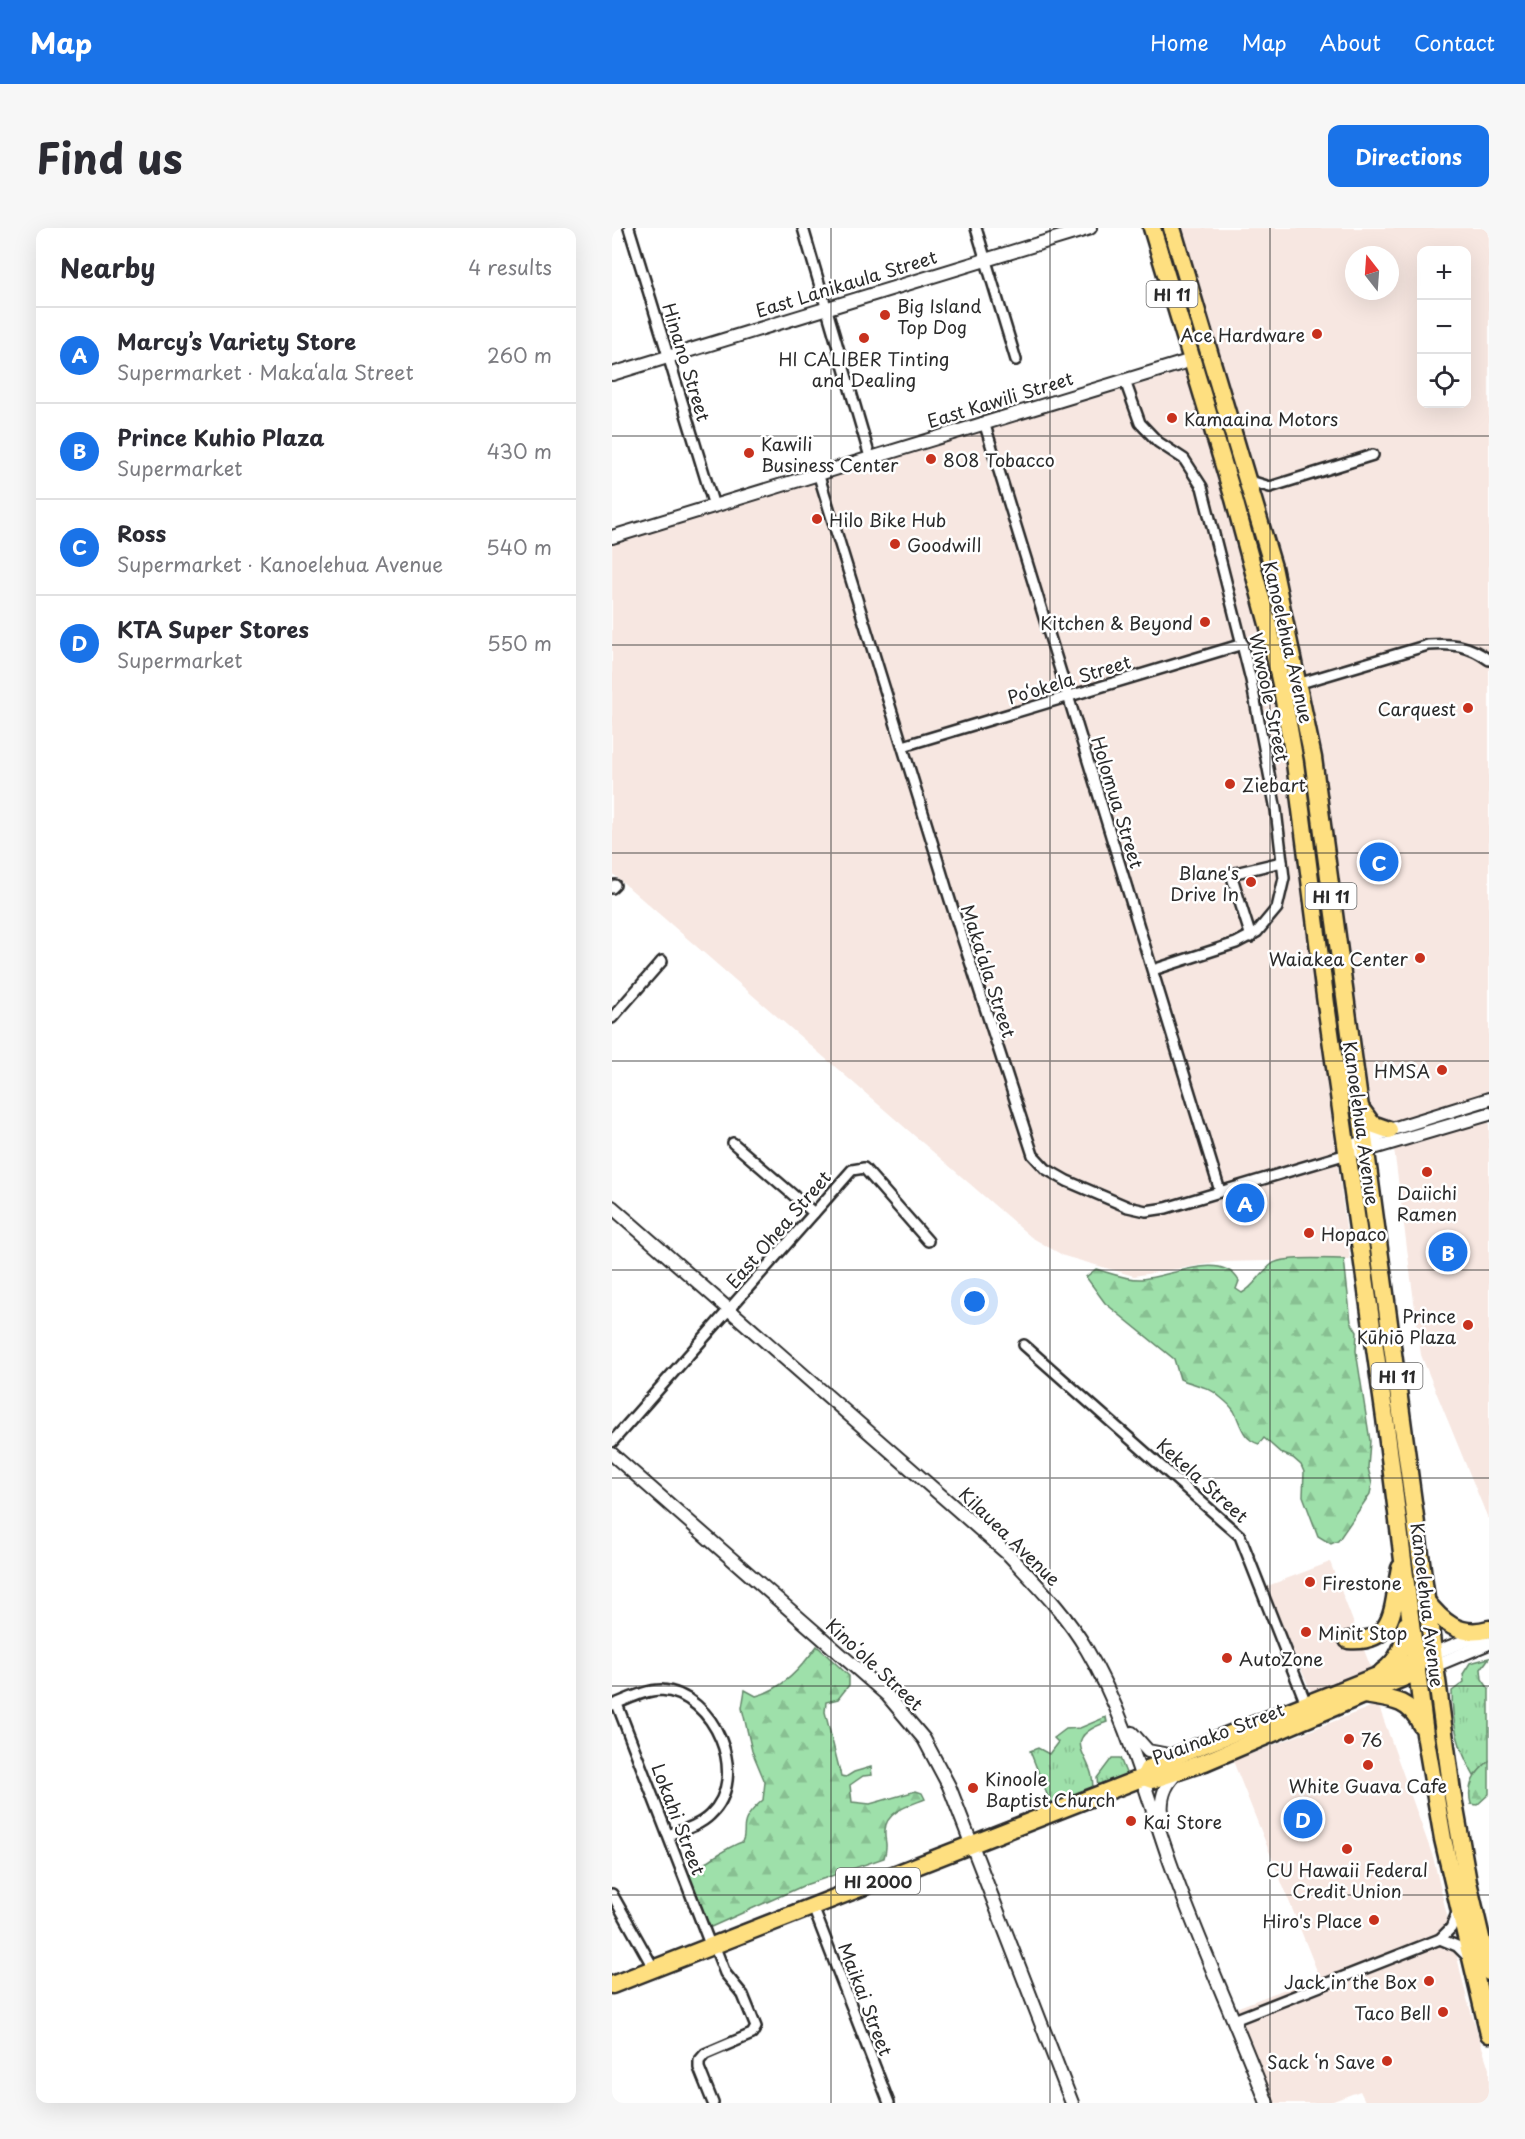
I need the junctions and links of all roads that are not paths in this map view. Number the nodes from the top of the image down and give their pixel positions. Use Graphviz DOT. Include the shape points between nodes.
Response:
graph roads {
  1 [pos="629,228"];
  2 [pos="803,228"];
  3 [pos="976,228"];
  4 [pos="1090,228"];
  5 [pos="1152,228"];
  6 [pos="1172,228"];
  7 [pos="985,260"];
  8 [pos="828,307"];
  9 [pos="1204,336"];
  10 [pos="667,357"];
  11 [pos="1016,360"];
  12 [pos="1192,360"];
  13 [pos="612,374"];
  14 [pos="1216,377"];
  15 [pos="1125,381"];
  16 [pos="984,422"];
  17 [pos="1373,455"];
  18 [pos="870,457"];
  19 [pos="818,473"];
  20 [pos="1247,480"];
  21 [pos="1270,487"];
  22 [pos="714,506"];
  23 [pos="1257,511"];
  24 [pos="612,537"];
  25 [pos="1243,644"];
  26 [pos="1489,660"];
  27 [pos="1299,683"];
  28 [pos="1282,689"];
  29 [pos="1068,698"];
  30 [pos="903,746"];
  31 [pos="1282,862"];
  32 [pos="1251,937"];
  33 [pos="662,961"];
  34 [pos="1153,969"];
  35 [pos="612,1018"];
  36 [pos="1489,1099"];
  37 [pos="1360,1108"];
  38 [pos="1489,1114"];
  39 [pos="1389,1130"];
  40 [pos="733,1143"];
  41 [pos="1365,1146"];
  42 [pos="1346,1151"];
  43 [pos="1220,1191"];
  44 [pos="612,1208"];
  45 [pos="814,1213"];
  46 [pos="928,1241"];
  47 [pos="729,1310"];
  48 [pos="1024,1345"];
  49 [pos="612,1442"];
  50 [pos="612,1454"];
  51 [pos="1403,1555"];
  52 [pos="1408,1588"];
  53 [pos="1425,1599"];
  54 [pos="1489,1630"];
  55 [pos="1348,1640"];
  56 [pos="1489,1643"];
  57 [pos="1425,1663"];
  58 [pos="1371,1679"];
  59 [pos="1363,1695"];
  60 [pos="1111,1696"];
  61 [pos="614,1705"];
  62 [pos="1308,1711"];
  63 [pos="1425,1734"];
  64 [pos="1181,1763"];
  65 [pos="1144,1777"];
  66 [pos="668,1835"];
  67 [pos="972,1844"];
  68 [pos="1171,1862"];
  69 [pos="612,1894"];
  70 [pos="1457,1905"];
  71 [pos="813,1906"];
  72 [pos="1440,1939"];
  73 [pos="712,1946"];
  74 [pos="1471,1964"];
  75 [pos="654,1969"];
  76 [pos="1489,1972"];
  77 [pos="612,1985"];
  78 [pos="1234,2020"];
  79 [pos="1489,2034"];
  80 [pos="713,2103"];
  81 [pos="889,2103"];
  82 [pos="1072,2103"];
  83 [pos="1267,2103"];
  1 -- 10 [label="street, Hinano Street"];
  2 -- 8 [label="street"];
  3 -- 7 [label="street"];
  4 -- 7 [label="street, East Lanikaula Street"];
  5 -- 12 [label="highway, Kanoelehua Avenue / HI 11"];
  6 -- 9 [label="highway, Kanoelehua Avenue / HI 11"];
  7 -- 8 [label="street, East Lanikaula Street"];
  7 -- 11 [label="street"];
  8 -- 10 [label="street, East Lanikaula Street"];
  8 -- 18 [label="street"];
  9 -- 12 [label="highway" via="1203,346"];
  9 -- 14 [label="highway, Kanoelehua Avenue / HI 11"];
  10 -- 13 [label="street, East Lanikaula Street"];
  10 -- 22 [label="street, Hinano Street"];
  12 -- 14 [label="highway" via="1206,364"];
  12 -- 15 [label="street, East Kawili Street"];
  12 -- 28 [label="highway, Kanoelehua Avenue / HI 11" via="1253,565"];
  14 -- 20 [label="highway, Kanoelehua Avenue / HI 11"];
  15 -- 16 [label="street, East Kawili Street"];
  15 -- 25 [label="street, Wiwoole Street" via="1140,423 1158,442 1184,459 1202,487"];
  16 -- 18 [label="street, East Kawili Street"];
  16 -- 29 [label="street, Holomua Street"];
  17 -- 21 [label="street"];
  18 -- 19 [label="street, East Kawili Street"];
  19 -- 22 [label="street, East Kawili Street"];
  19 -- 30 [label="street, Maka‘ala Street"];
  20 -- 21 [label="street"];
  20 -- 23 [label="highway, Kanoelehua Avenue / HI 11"];
  21 -- 23 [label="street"];
  22 -- 24 [label="street, East Kawili Street"];
  23 -- 27 [label="highway, Kanoelehua Avenue / HI 11"];
  25 -- 29 [label="street, Po‘okela Street"];
  25 -- 31 [label="street, Wiwoole Street" via="1276,810"];
  26 -- 27 [label="street" via="1466,646 1428,645"];
  27 -- 28 [label="street"];
  27 -- 37 [label="highway, Kanoelehua Avenue / HI 11" via="1313,758"];
  28 -- 42 [label="highway, Kanoelehua Avenue / HI 11"];
  29 -- 30 [label="street, Po‘okela Street"];
  29 -- 34 [label="street, Holomua Street"];
  30 -- 43 [label="street, Maka‘ala Street" via="1033,1155 1046,1169 1067,1181 1137,1209 1166,1208"];
  31 -- 32 [label="street, Wiwoole Street" via="1284,886 1280,901 1268,921"];
  31 -- 32 [label="street" via="1231,873"];
  32 -- 34 [label="street, Wiwoole Street"];
  33 -- 35 [label="street"];
  34 -- 43 [label="street, Holomua Street"];
  36 -- 39 [label="street"];
  37 -- 39 [label="highway" via="1372,1124"];
  37 -- 41 [label="highway, Kanoelehua Avenue / HI 11"];
  38 -- 41 [label="street" via="1440,1130"];
  39 -- 41 [label="street"];
  40 -- 45 [label="street"];
  41 -- 42 [label="street"];
  41 -- 53 [label="highway, Kanoelehua Avenue / HI 11"];
  42 -- 43 [label="street, Maka‘ala Street"];
  42 -- 51 [label="highway, Kanoelehua Avenue / HI 11"];
  44 -- 47 [label="street, Kilauea Avenue"];
  45 -- 46 [label="street, East Ohea Street" via="852,1170 864,1168"];
  45 -- 47 [label="street, East Ohea Street"];
  47 -- 49 [label="street, East Ohea Street"];
  47 -- 60 [label="street, Kilauea Avenue" via="1009,1555 1060,1610"];
  48 -- 62 [label="street, Kekela Street" via="1240,1536"];
  50 -- 67 [label="street, Kinoʻole Street" via="887,1695 915,1726 936,1759"];
  51 -- 52 [label="highway, Kanoelehua Avenue / HI 11"];
  51 -- 55 [label="highway" via="1385,1629 1371,1640"];
  52 -- 57 [label="highway, Kanoelehua Avenue / HI 11"];
  52 -- 58 [label="highway" via="1401,1650 1385,1670"];
  53 -- 54 [label="highway" via="1450,1626 1468,1632"];
  53 -- 57 [label="highway, Kanoelehua Avenue / HI 11"];
  54 -- 57 [label="street, Puainako Street"];
  56 -- 57 [label="street, Puainako Street"];
  57 -- 58 [label="highway, Puainako Street / HI 2000"];
  57 -- 59 [label="highway, Puainako Street / HI 2000"];
  57 -- 63 [label="highway, Kanoelehua Avenue / HI 11"];
  57 -- 76 [label="highway, Kanoelehua Avenue / HI 11"];
  58 -- 62 [label="highway, Puainako Street / HI 2000"];
  59 -- 62 [label="highway, Puainako Street / HI 2000"];
  59 -- 63 [label="highway" via="1404,1703 1417,1715"];
  60 -- 64 [label="street" via="1141,1746"];
  60 -- 65 [label="street, Kilauea Avenue"];
  61 -- 66 [label="street, Lokahi Street"];
  61 -- 66 [label="street" via="658,1690 674,1692 707,1715 721,1738 727,1767 717,1807 698,1824"];
  62 -- 64 [label="highway, Puainako Street / HI 2000"];
  63 -- 70 [label="highway, Kanoelehua Avenue / HI 11"];
  64 -- 65 [label="highway, Puainako Street / HI 2000" via="1148,1769"];
  64 -- 68 [label="street" via="1161,1803"];
  65 -- 67 [label="highway, HI 2000"];
  65 -- 68 [label="street, Kilauea Avenue"];
  66 -- 73 [label="street, Lokahi Street"];
  67 -- 71 [label="highway, HI 2000"];
  67 -- 82 [label="street, Kinoʻole Street"];
  68 -- 78 [label="street, Kilauea Avenue"];
  69 -- 75 [label="street"];
  70 -- 72 [label="street" via="1454,1924"];
  70 -- 74 [label="highway, Kanoelehua Avenue / HI 11"];
  71 -- 73 [label="highway, HI 2000"];
  71 -- 81 [label="street, Maikai Street"];
  72 -- 74 [label="street" via="1461,1949"];
  72 -- 78 [label="street"];
  73 -- 75 [label="highway, HI 2000"];
  73 -- 80 [label="street, Lokahi Street" via="725,1973 743,1995 756,2026 752,2034 705,2054 699,2061"];
  74 -- 79 [label="highway, Kanoelehua Avenue / HI 11"];
  75 -- 77 [label="highway, HI 2000"];
  78 -- 83 [label="street, Kilauea Avenue"];
}
